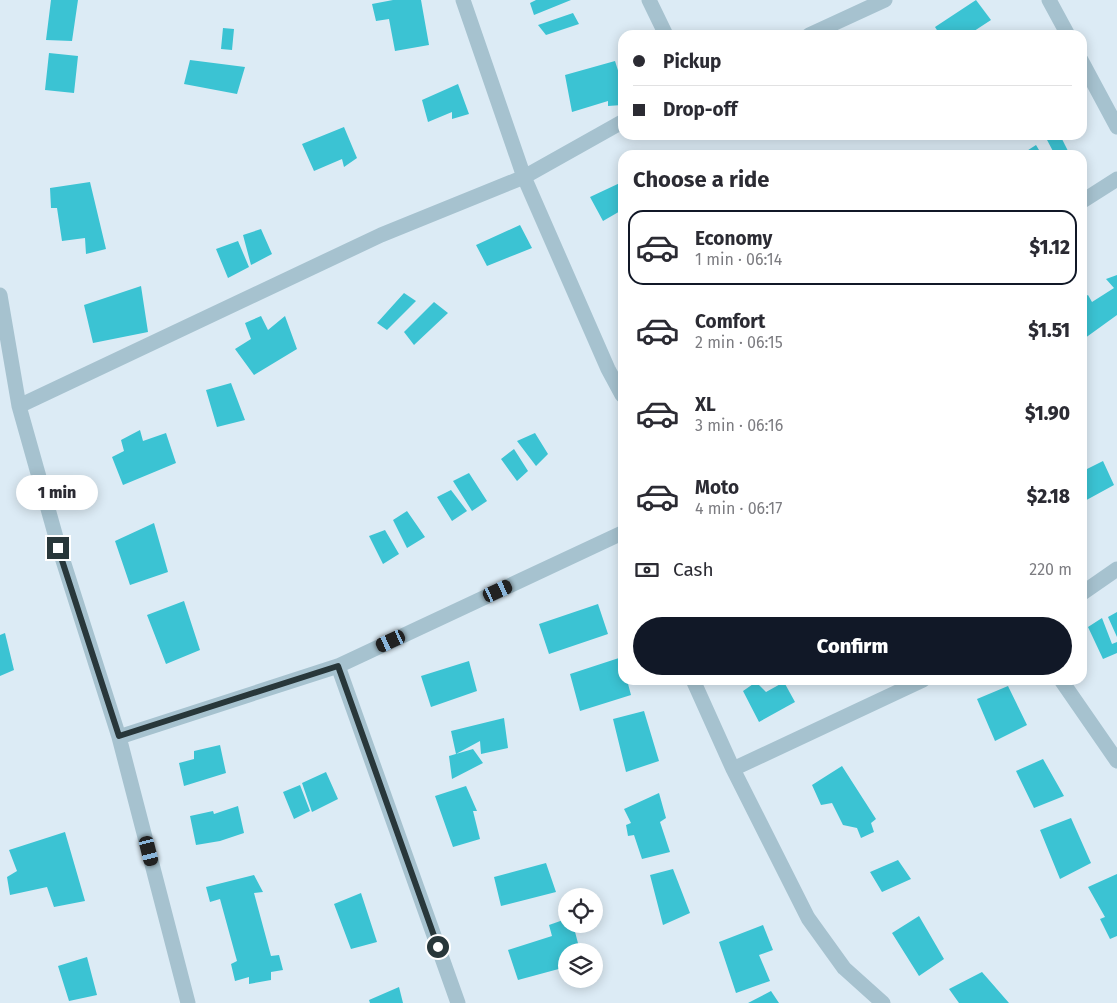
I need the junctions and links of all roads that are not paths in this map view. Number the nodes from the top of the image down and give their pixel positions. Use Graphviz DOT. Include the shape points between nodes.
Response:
graph roads {
  1 [pos="463,0"];
  2 [pos="649,0"];
  3 [pos="884,0"];
  4 [pos="1049,0"];
  5 [pos="664,30"];
  6 [pos="820,30"];
  7 [pos="1065,30"];
  8 [pos="1087,71"];
  9 [pos="618,124"];
  10 [pos="1117,127"];
  11 [pos="524,177"];
  12 [pos="1117,180"];
  13 [pos="1087,198"];
  14 [pos="0,295"];
  15 [pos="618,388"];
  16 [pos="19,406"];
  17 [pos="618,535"];
  18 [pos="1117,569"];
  19 [pos="1087,590"];
  20 [pos="338,666"];
  21 [pos="695,685"];
  22 [pos="912,685"];
  23 [pos="1064,685"];
  24 [pos="119,736"];
  25 [pos="1117,761"];
  26 [pos="734,768"];
  27 [pos="188,1003"];
  28 [pos="458,1003"];
  29 [pos="883,1003"];
  1 -- 11 [label="street"];
  2 -- 5 [label="street"];
  3 -- 6 [label="street"];
  4 -- 7 [label="street"];
  8 -- 10 [label="street"];
  9 -- 11 [label="street"];
  11 -- 15 [label="street"];
  11 -- 16 [label="street" via="381,235"];
  12 -- 13 [label="street"];
  14 -- 16 [label="street"];
  16 -- 24 [label="street" via="58,548"];
  17 -- 20 [label="street"];
  18 -- 19 [label="street"];
  20 -- 24 [label="street"];
  20 -- 28 [label="street"];
  21 -- 26 [label="street"];
  22 -- 26 [label="street"];
  23 -- 25 [label="street"];
  24 -- 27 [label="street"];
  26 -- 29 [label="street" via="808,918 844,968"];
}
